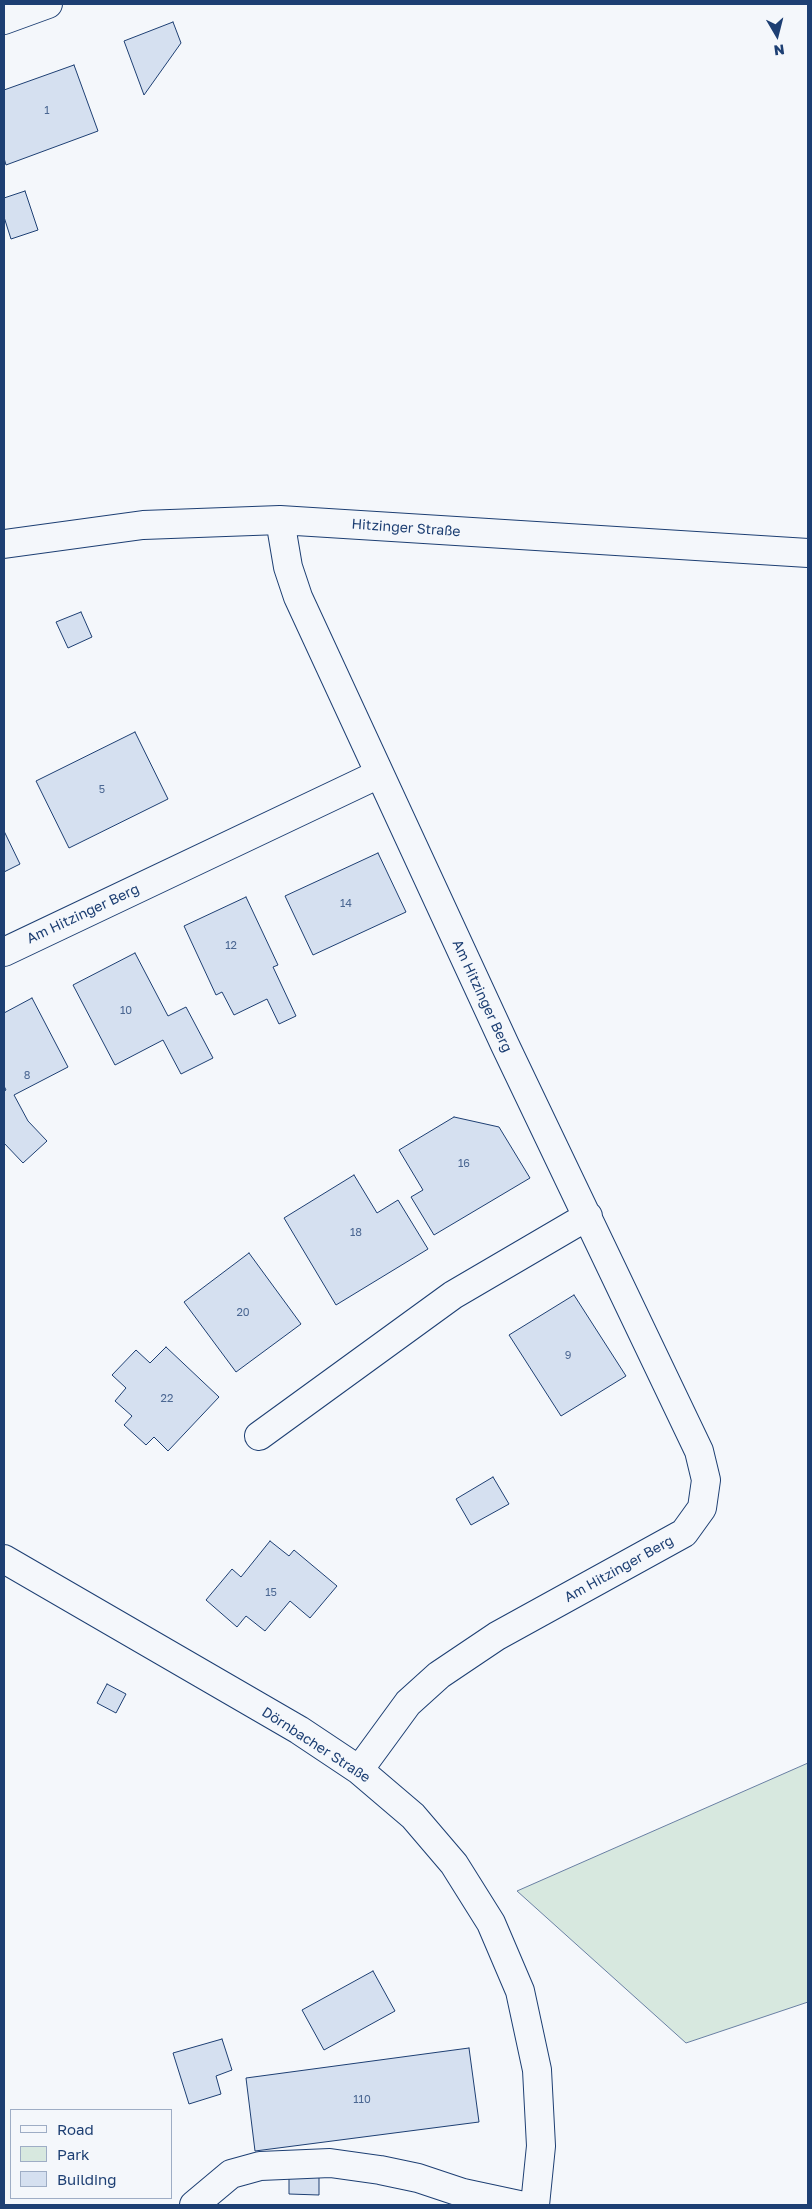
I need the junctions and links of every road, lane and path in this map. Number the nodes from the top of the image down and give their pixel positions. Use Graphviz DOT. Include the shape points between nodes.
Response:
graph roads {
  1 [pos="48,4"];
  2 [pos="4,20"];
  3 [pos="280,520"];
  4 [pos="4,544"];
  5 [pos="808,552"];
  6 [pos="380,774"];
  7 [pos="4,952"];
  8 [pos="588,1216"];
  9 [pos="259,1436"];
  10 [pos="4,1559"];
  11 [pos="359,1770"];
  12 [pos="194,2205"];
  13 [pos="519,2205"];
  14 [pos="535,2205"];
  1 -- 2 [label="street"];
  3 -- 4 [label="street, Hitzinger Straße" via="144,525"];
  3 -- 5 [label="street, Hitzinger Straße"];
  3 -- 6 [label="street, Am Hitzinger Berg" via="288,567 298,597"];
  6 -- 7 [label="street, Am Hitzinger Berg"];
  6 -- 8 [label="street, Am Hitzinger Berg"];
  8 -- 9 [label="street" via="453,1295"];
  8 -- 11 [label="street, Am Hitzinger Berg" via="699,1451 706,1480 702,1508 684,1533 497,1636 439,1675 408,1703"];
  10 -- 11 [label="street, Dörnbacher Straße" via="299,1730"];
  11 -- 14 [label="street, Dörnbacher Straße" via="413,1816 454,1864 491,1923 520,1991 537,2070 541,2146"];
  12 -- 13 [label="street" via="231,2174 260,2166 330,2163 418,2178 463,2193"];
}
